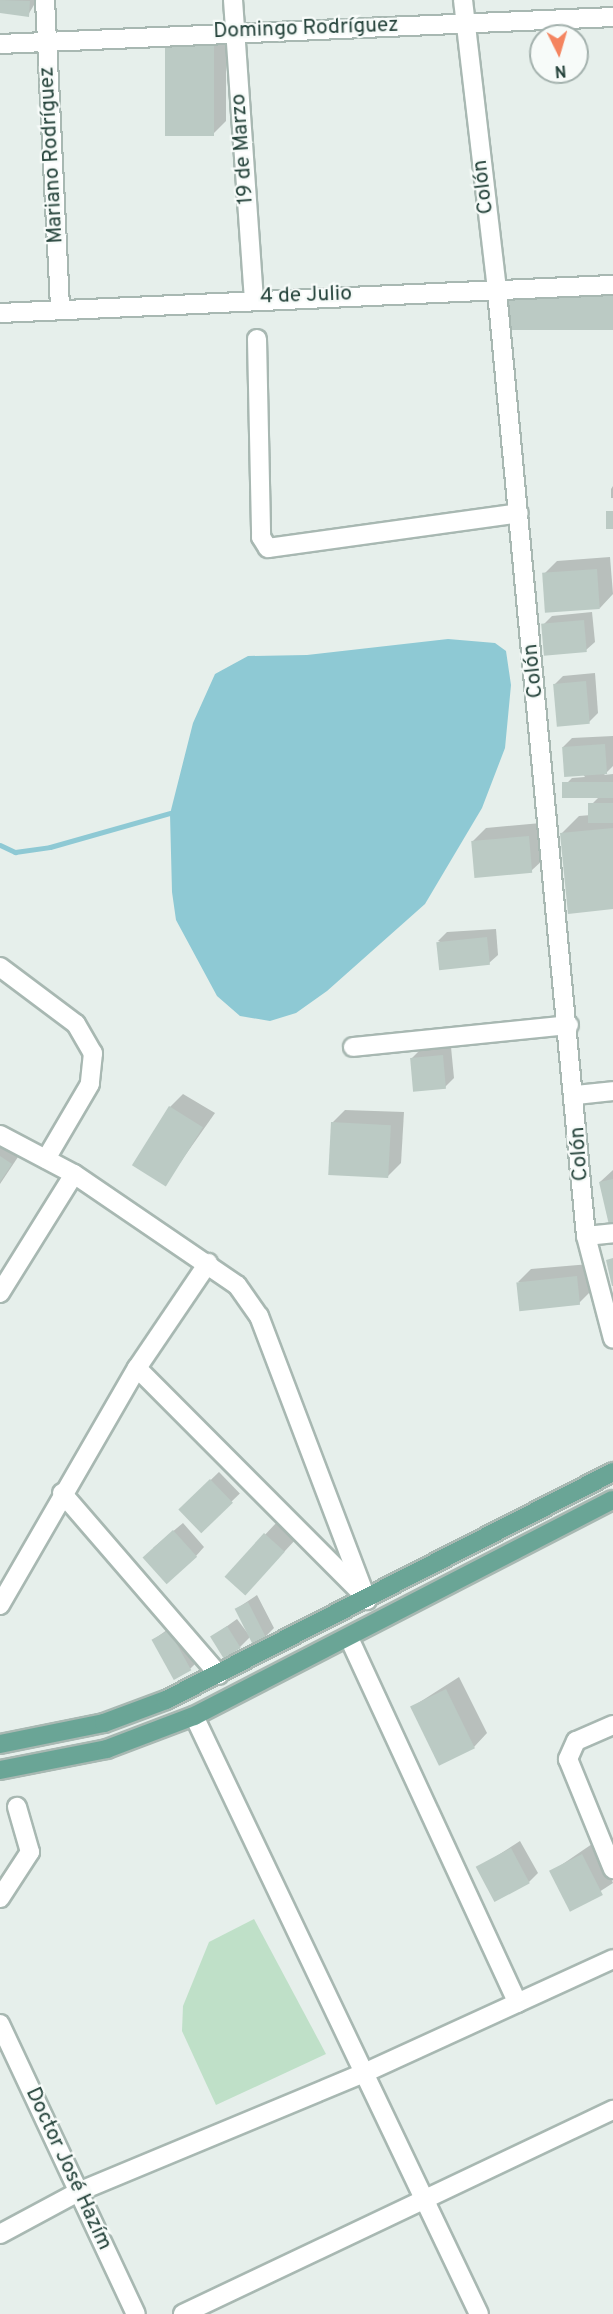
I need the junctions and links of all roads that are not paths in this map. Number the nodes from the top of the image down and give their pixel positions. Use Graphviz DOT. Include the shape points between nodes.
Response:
graph roads {
  1 [pos="45,0"];
  2 [pos="233,0"];
  3 [pos="463,0"];
  4 [pos="613,17"];
  5 [pos="465,23"];
  6 [pos="235,32"];
  7 [pos="46,43"];
  8 [pos="0,44"];
  9 [pos="613,285"];
  10 [pos="497,291"];
  11 [pos="254,298"];
  12 [pos="60,310"];
  13 [pos="0,314"];
  14 [pos="257,339"];
  15 [pos="519,513"];
  16 [pos="0,967"];
  17 [pos="569,1025"];
  18 [pos="352,1047"];
  19 [pos="613,1091"];
  20 [pos="576,1095"];
  21 [pos="0,1135"];
  22 [pos="46,1159"];
  23 [pos="74,1174"];
  24 [pos="613,1233"];
  25 [pos="586,1236"];
  26 [pos="208,1263"];
  27 [pos="0,1293"];
  28 [pos="613,1339"];
  29 [pos="137,1368"];
  30 [pos="613,1472"];
  31 [pos="62,1493"];
  32 [pos="613,1500"];
  33 [pos="368,1600"];
  34 [pos="0,1605"];
  35 [pos="349,1638"];
  36 [pos="219,1675"];
  37 [pos="194,1716"];
  38 [pos="613,1725"];
  39 [pos="0,1744"];
  40 [pos="0,1770"];
  41 [pos="18,1807"];
  42 [pos="613,1869"];
  43 [pos="0,1898"];
  44 [pos="613,1959"];
  45 [pos="519,2003"];
  46 [pos="0,2024"];
  47 [pos="362,2074"];
  48 [pos="613,2110"];
  49 [pos="78,2192"];
  50 [pos="424,2200"];
  51 [pos="0,2234"];
  52 [pos="136,2314"];
  53 [pos="183,2314"];
  54 [pos="479,2314"];
  1 -- 7 [label="street, Mariano Rodríguez"];
  2 -- 6 [label="street, 19 de Marzo"];
  3 -- 5 [label="street, Colón"];
  4 -- 5 [label="street, Domingo Rodríguez"];
  5 -- 6 [label="street, Domingo Rodríguez"];
  5 -- 10 [label="street, Colón"];
  6 -- 7 [label="street, Domingo Rodríguez"];
  6 -- 11 [label="street, 19 de Marzo"];
  7 -- 8 [label="street, Domingo Rodríguez"];
  7 -- 12 [label="street, Mariano Rodríguez"];
  9 -- 10 [label="street, 4 de Julio"];
  10 -- 11 [label="street, 4 de Julio"];
  10 -- 15 [label="street, Colón"];
  11 -- 12 [label="street, 4 de Julio"];
  12 -- 13 [label="street, 4 de Julio"];
  14 -- 15 [label="street" via="261,537 268,548"];
  15 -- 17 [label="street, Colón"];
  16 -- 22 [label="street" via="76,1024 93,1053 90,1084"];
  17 -- 18 [label="street"];
  17 -- 20 [label="street, Colón"];
  19 -- 20 [label="street"];
  20 -- 25 [label="street, Colón"];
  21 -- 22 [label="street"];
  22 -- 23 [label="street"];
  23 -- 26 [label="street"];
  23 -- 27 [label="street"];
  24 -- 25 [label="street"];
  25 -- 28 [label="street, Colón"];
  26 -- 29 [label="street"];
  26 -- 33 [label="street" via="237,1285 259,1316"];
  29 -- 31 [label="street"];
  29 -- 33 [label="street"];
  30 -- 33 [label="main road"];
  31 -- 34 [label="street"];
  31 -- 36 [label="street"];
  32 -- 35 [label="main road"];
  33 -- 36 [label="main road"];
  35 -- 37 [label="main road"];
  35 -- 45 [label="street"];
  36 -- 39 [label="main road" via="104,1723"];
  37 -- 40 [label="main road" via="107,1749"];
  37 -- 47 [label="street"];
  38 -- 42 [label="street" via="576,1741 568,1759"];
  41 -- 43 [label="street" via="30,1852"];
  44 -- 45 [label="street"];
  45 -- 47 [label="street"];
  46 -- 49 [label="street, Doctor José Hazím"];
  47 -- 49 [label="street"];
  47 -- 50 [label="street"];
  48 -- 50 [label="street"];
  49 -- 51 [label="street"];
  49 -- 52 [label="street, Doctor José Hazím"];
  50 -- 53 [label="street"];
  50 -- 54 [label="street"];
}
